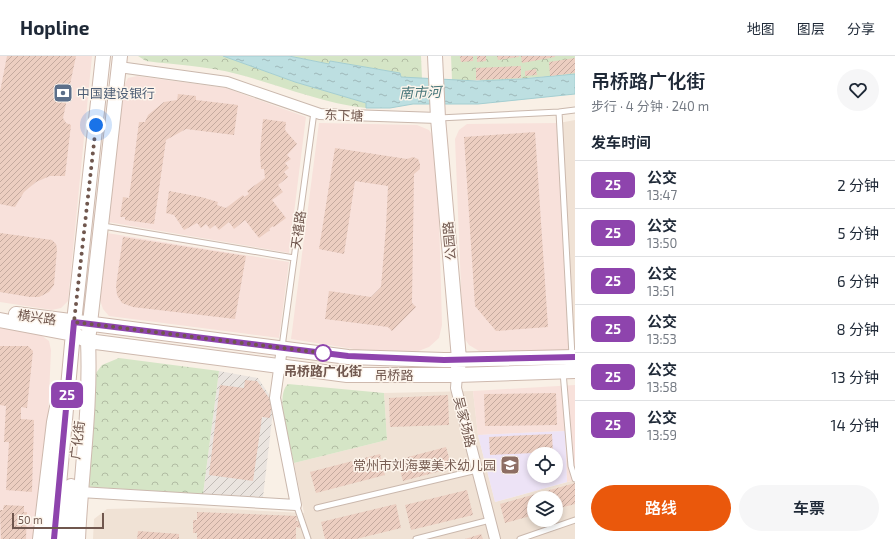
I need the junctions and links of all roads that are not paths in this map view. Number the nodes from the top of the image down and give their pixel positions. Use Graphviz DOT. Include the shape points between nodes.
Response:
graph roads {
  1 [pos="103,56"];
  2 [pos="435,56"];
  3 [pos="119,62"];
  4 [pos="575,110"];
  5 [pos="314,112"];
  6 [pos="559,112"];
  7 [pos="438,113"];
  8 [pos="102,226"];
  9 [pos="294,258"];
  10 [pos="0,312"];
  11 [pos="0,320"];
  12 [pos="90,324"];
  13 [pos="74,328"];
  14 [pos="88,341"];
  15 [pos="282,348"];
  16 [pos="459,359"];
  17 [pos="571,364"];
  18 [pos="279,366"];
  19 [pos="457,374"];
  20 [pos="66,470"];
  21 [pos="477,470"];
  22 [pos="575,477"];
  23 [pos="80,492"];
  24 [pos="296,504"];
  25 [pos="317,508"];
  26 [pos="490,520"];
  27 [pos="575,520"];
  28 [pos="40,539"];
  29 [pos="54,539"];
  30 [pos="67,539"];
  31 [pos="78,539"];
  32 [pos="308,539"];
  33 [pos="416,539"];
  34 [pos="495,539"];
  35 [pos="520,539"];
  1 -- 13 [label="main road"];
  2 -- 7 [label="main road, 公园路"];
  3 -- 5 [label="street, 东下塘" via="227,82"];
  3 -- 8 [label="main road"];
  4 -- 6 [label="lane, 东下塘"];
  5 -- 7 [label="street, 东下塘"];
  5 -- 9 [label="lane, 天禧路"];
  6 -- 7 [label="lane, 东下塘"];
  6 -- 17 [label="lane"];
  7 -- 16 [label="main road, 公园路"];
  8 -- 9 [label="lane"];
  8 -- 12 [label="main road"];
  9 -- 15 [label="lane, 天禧路"];
  10 -- 13 [label="main road, 横兴路"];
  11 -- 13 [label="main road, 横兴路"];
  12 -- 13 [label="main road, 吊桥路"];
  12 -- 14 [label="main road"];
  12 -- 15 [label="main road, 吊桥路"];
  13 -- 14 [label="main road, 吊桥路"];
  13 -- 20 [label="main road, 广化街"];
  13 -- 28 [label="main road" via="54,422"];
  14 -- 18 [label="main road, 吊桥路"];
  14 -- 20 [label="main road, 广化街"];
  14 -- 23 [label="main road" via="90,379"];
  15 -- 16 [label="main road, 吊桥路" via="348,356"];
  15 -- 18 [label="street"];
  16 -- 17 [label="main road, 吊桥路"];
  16 -- 19 [label="main road, 公园路"];
  17 -- 19 [label="main road, 吊桥路"];
  17 -- 22 [label="lane" via="571,466"];
  18 -- 19 [label="main road, 吊桥路" via="347,375"];
  18 -- 24 [label="street" via="275,398"];
  19 -- 21 [label="street, 吴家场路" via="456,388"];
  20 -- 29 [label="main road, 广化街"];
  20 -- 30 [label="main road, 广化街"];
  21 -- 25 [label="lane"];
  21 -- 26 [label="street, 吴家场路"];
  23 -- 24 [label="street"];
  23 -- 31 [label="main road"];
  24 -- 32 [label="lane"];
  26 -- 33 [label="lane"];
  26 -- 34 [label="street, 吴家场路"];
  27 -- 35 [label="lane"];
}
